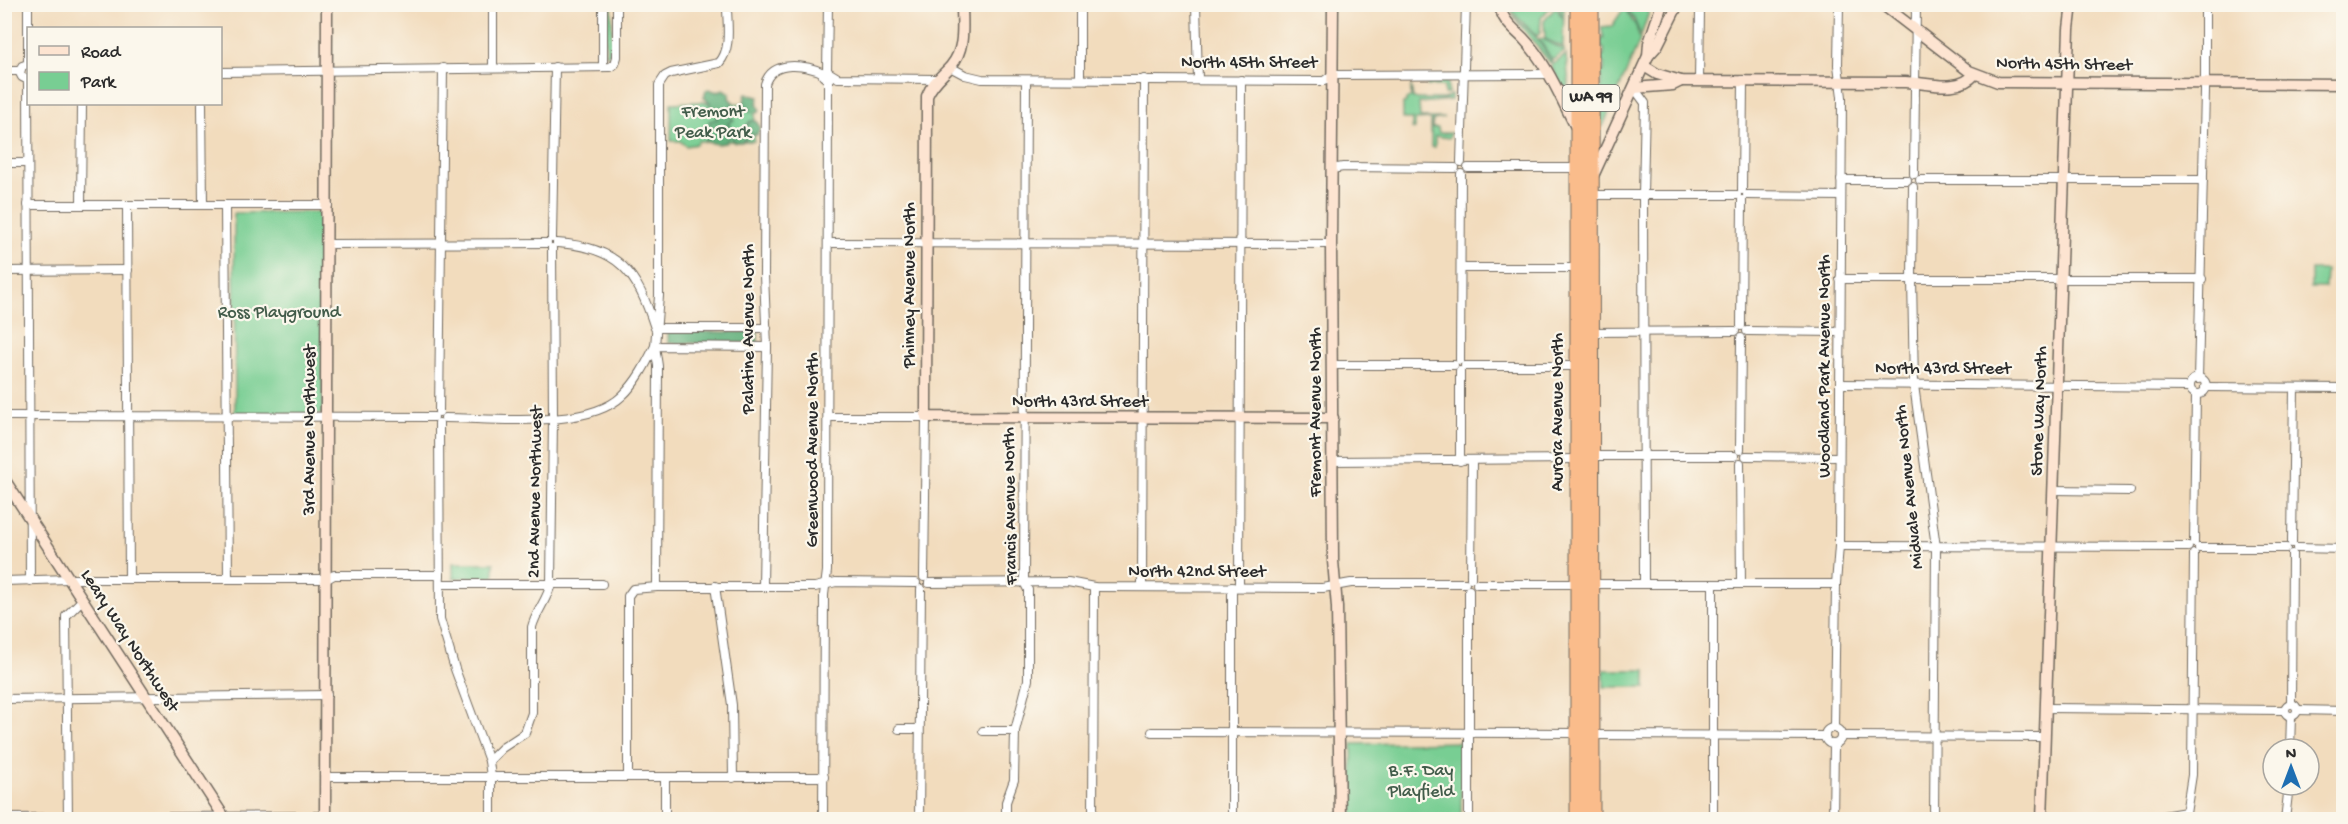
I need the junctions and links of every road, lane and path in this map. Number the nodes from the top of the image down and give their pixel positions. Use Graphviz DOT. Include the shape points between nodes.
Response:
graph roads {
  1 [pos="28,4"];
  2 [pos="327,4"];
  3 [pos="494,4"];
  4 [pos="603,4"];
  5 [pos="617,4"];
  6 [pos="828,4"];
  7 [pos="962,4"];
  8 [pos="1080,4"];
  9 [pos="1196,4"];
  10 [pos="1333,4"];
  11 [pos="1466,4"];
  12 [pos="1500,4"];
  13 [pos="1662,4"];
  14 [pos="1677,4"];
  15 [pos="1839,4"];
  16 [pos="1882,4"];
  17 [pos="1916,4"];
  18 [pos="2072,4"];
  19 [pos="2205,4"];
  20 [pos="727,6"];
  21 [pos="1700,9"];
  22 [pos="1584,10"];
  23 [pos="28,27"];
  24 [pos="1915,29"];
  25 [pos="1646,61"];
  26 [pos="27,64"];
  27 [pos="603,67"];
  28 [pos="950,67"];
  29 [pos="443,68"];
  30 [pos="493,68"];
  31 [pos="555,68"];
  32 [pos="327,70"];
  33 [pos="4,71"];
  34 [pos="20,71"];
  35 [pos="222,72"];
  36 [pos="1550,74"];
  37 [pos="1975,74"];
  38 [pos="828,75"];
  39 [pos="1332,75"];
  40 [pos="1464,75"];
  41 [pos="937,79"];
  42 [pos="1080,79"];
  43 [pos="1144,79"];
  44 [pos="27,80"];
  45 [pos="1026,80"];
  46 [pos="1198,80"];
  47 [pos="1241,80"];
  48 [pos="1743,80"];
  49 [pos="1681,81"];
  50 [pos="1699,81"];
  51 [pos="1840,81"];
  52 [pos="1914,82"];
  53 [pos="2205,82"];
  54 [pos="2068,83"];
  55 [pos="2343,84"];
  56 [pos="1634,88"];
  57 [pos="28,105"];
  58 [pos="82,105"];
  59 [pos="202,105"];
  60 [pos="1577,130"];
  61 [pos="1461,162"];
  62 [pos="4,163"];
  63 [pos="28,163"];
  64 [pos="1455,168"];
  65 [pos="1468,168"];
  66 [pos="1576,168"];
  67 [pos="1332,169"];
  68 [pos="1461,174"];
  69 [pos="1914,178"];
  70 [pos="1841,180"];
  71 [pos="2065,180"];
  72 [pos="2203,180"];
  73 [pos="1591,188"];
  74 [pos="1643,195"];
  75 [pos="1742,195"];
  76 [pos="1841,196"];
  77 [pos="81,205"];
  78 [pos="128,205"];
  79 [pos="203,205"];
  80 [pos="225,205"];
  81 [pos="328,205"];
  82 [pos="28,206"];
  83 [pos="442,243"];
  84 [pos="552,243"];
  85 [pos="828,243"];
  86 [pos="1143,243"];
  87 [pos="328,244"];
  88 [pos="927,244"];
  89 [pos="1026,244"];
  90 [pos="1239,244"];
  91 [pos="1331,244"];
  92 [pos="1461,268"];
  93 [pos="1577,268"];
  94 [pos="4,270"];
  95 [pos="128,270"];
  96 [pos="29,271"];
  97 [pos="1840,279"];
  98 [pos="1912,279"];
  99 [pos="2061,279"];
  100 [pos="2202,279"];
  101 [pos="655,328"];
  102 [pos="766,328"];
  103 [pos="1591,332"];
  104 [pos="1644,332"];
  105 [pos="1741,332"];
  106 [pos="1840,332"];
  107 [pos="655,346"];
  108 [pos="767,347"];
  109 [pos="1332,365"];
  110 [pos="1460,365"];
  111 [pos="1577,366"];
  112 [pos="2198,379"];
  113 [pos="1840,384"];
  114 [pos="1914,385"];
  115 [pos="2058,386"];
  116 [pos="2190,387"];
  117 [pos="2205,387"];
  118 [pos="2294,388"];
  119 [pos="2343,388"];
  120 [pos="2196,394"];
  121 [pos="4,416"];
  122 [pos="29,417"];
  123 [pos="828,417"];
  124 [pos="926,417"];
  125 [pos="129,418"];
  126 [pos="226,418"];
  127 [pos="327,418"];
  128 [pos="439,418"];
  129 [pos="553,418"];
  130 [pos="1239,418"];
  131 [pos="1333,418"];
  132 [pos="1024,419"];
  133 [pos="1143,419"];
  134 [pos="1737,453"];
  135 [pos="1643,456"];
  136 [pos="1746,456"];
  137 [pos="1839,457"];
  138 [pos="1584,458"];
  139 [pos="1333,460"];
  140 [pos="1460,461"];
  141 [pos="1472,461"];
  142 [pos="1740,463"];
  143 [pos="4,479"];
  144 [pos="2054,490"];
  145 [pos="2130,491"];
  146 [pos="29,516"];
  147 [pos="1839,546"];
  148 [pos="2052,546"];
  149 [pos="1935,547"];
  150 [pos="2194,548"];
  151 [pos="2292,548"];
  152 [pos="2343,549"];
  153 [pos="69,579"];
  154 [pos="129,579"];
  155 [pos="228,579"];
  156 [pos="327,579"];
  157 [pos="440,580"];
  158 [pos="926,580"];
  159 [pos="4,581"];
  160 [pos="30,581"];
  161 [pos="1024,582"];
  162 [pos="551,584"];
  163 [pos="602,584"];
  164 [pos="826,584"];
  165 [pos="1470,584"];
  166 [pos="1585,584"];
  167 [pos="1644,584"];
  168 [pos="1713,584"];
  169 [pos="1741,584"];
  170 [pos="1836,584"];
  171 [pos="715,586"];
  172 [pos="763,586"];
  173 [pos="918,586"];
  174 [pos="1335,586"];
  175 [pos="657,587"];
  176 [pos="1094,587"];
  177 [pos="1142,587"];
  178 [pos="1236,587"];
  179 [pos="82,600"];
  180 [pos="327,695"];
  181 [pos="145,697"];
  182 [pos="68,698"];
  183 [pos="4,699"];
  184 [pos="2046,708"];
  185 [pos="2194,709"];
  186 [pos="2291,710"];
  187 [pos="2343,711"];
  188 [pos="1834,727"];
  189 [pos="899,729"];
  190 [pos="919,729"];
  191 [pos="983,731"];
  192 [pos="1015,731"];
  193 [pos="1152,732"];
  194 [pos="1232,732"];
  195 [pos="1338,733"];
  196 [pos="1469,733"];
  197 [pos="1576,733"];
  198 [pos="1592,735"];
  199 [pos="1713,735"];
  200 [pos="1825,736"];
  201 [pos="1842,736"];
  202 [pos="1935,736"];
  203 [pos="2045,737"];
  204 [pos="2290,737"];
  205 [pos="1834,744"];
  206 [pos="489,761"];
  207 [pos="325,777"];
  208 [pos="491,777"];
  209 [pos="628,777"];
  210 [pos="824,777"];
  211 [pos="665,778"];
  212 [pos="733,778"];
  213 [pos="2288,797"];
  214 [pos="2186,816"];
  215 [pos="325,818"];
  216 [pos="4,819"];
  217 [pos="68,819"];
  218 [pos="225,819"];
  219 [pos="491,819"];
  220 [pos="665,819"];
  221 [pos="823,819"];
  222 [pos="919,819"];
  223 [pos="1006,819"];
  224 [pos="1093,819"];
  225 [pos="1232,819"];
  226 [pos="1340,819"];
  227 [pos="1469,819"];
  228 [pos="1578,819"];
  229 [pos="1592,819"];
  230 [pos="1713,819"];
  231 [pos="1833,819"];
  232 [pos="1934,819"];
  233 [pos="2042,819"];
  234 [pos="2140,819"];
  235 [pos="2285,819"];
  1 -- 23 [label="street"];
  2 -- 32 [label="main road, 3rd Avenue Northwest"];
  3 -- 30 [label="street"];
  4 -- 27 [label="street"];
  5 -- 27 [label="street" via="617,57 615,64"];
  6 -- 38 [label="street, Greenwood Avenue North"];
  7 -- 28 [label="main road, Phinney Avenue North" via="962,44"];
  8 -- 42 [label="street"];
  9 -- 46 [label="street"];
  10 -- 39 [label="main road, Fremont Avenue North"];
  11 -- 40 [label="street"];
  12 -- 36 [label="main road" via="1506,22"];
  13 -- 25 [label="main road"];
  14 -- 25 [label="main road"];
  15 -- 51 [label="street, Woodland Park Avenue North"];
  16 -- 24 [label="main road"];
  17 -- 24 [label="street"];
  18 -- 54 [label="main road, Stone Way North"];
  19 -- 53 [label="street"];
  20 -- 101 [label="street" via="727,49 718,63 664,76 659,85 659,296"];
  21 -- 50 [label="street"];
  22 -- 60 [label="highway, Aurora Avenue North / WA 99"];
  22 -- 73 [label="highway, Aurora Avenue North / WA 99"];
  24 -- 37 [label="main road"];
  24 -- 52 [label="street"];
  25 -- 49 [label="main road, North 45th Street" via="1657,74"];
  25 -- 56 [label="main road"];
  26 -- 34 [label="street"];
  27 -- 31 [label="street"];
  28 -- 41 [label="main road, Phinney Avenue North"];
  28 -- 45 [label="street, North 45th Street" via="973,78"];
  29 -- 30 [label="street"];
  29 -- 32 [label="street"];
  29 -- 83 [label="street"];
  30 -- 31 [label="street"];
  31 -- 84 [label="street, 2nd Avenue Northwest"];
  32 -- 35 [label="street"];
  32 -- 81 [label="main road, 3rd Avenue Northwest"];
  33 -- 34 [label="street"];
  34 -- 44 [label="street"];
  36 -- 40 [label="street, North 45th Street"];
  36 -- 60 [label="main road"];
  37 -- 52 [label="main road, North 45th Street" via="1966,82"];
  37 -- 54 [label="main road, North 45th Street" via="2003,83"];
  38 -- 41 [label="street"];
  38 -- 85 [label="street, Greenwood Avenue North"];
  38 -- 102 [label="street, Palatine Avenue North" via="810,67 784,67 766,80"];
  39 -- 40 [label="street, North 45th Street"];
  39 -- 47 [label="street, North 45th Street" via="1324,81"];
  39 -- 67 [label="main road, Fremont Avenue North"];
  40 -- 61 [label="street"];
  41 -- 88 [label="main road, Phinney Avenue North" via="929,90 927,103"];
  42 -- 43 [label="street, North 45th Street"];
  42 -- 45 [label="street, North 45th Street"];
  43 -- 46 [label="street, North 45th Street"];
  43 -- 86 [label="street"];
  45 -- 89 [label="street, Francis Avenue North"];
  46 -- 47 [label="street, North 45th Street"];
  47 -- 90 [label="street"];
  48 -- 50 [label="main road, North 45th Street"];
  48 -- 51 [label="main road, North 45th Street"];
  48 -- 75 [label="street"];
  49 -- 50 [label="main road, North 45th Street"];
  49 -- 56 [label="main road, North 45th Street"];
  51 -- 52 [label="main road, North 45th Street"];
  51 -- 70 [label="street, Woodland Park Avenue North"];
  52 -- 69 [label="street"];
  53 -- 54 [label="main road, North 45th Street"];
  53 -- 55 [label="main road, North 45th Street"];
  53 -- 72 [label="street"];
  54 -- 71 [label="main road, Stone Way North"];
  56 -- 73 [label="main road"];
  56 -- 74 [label="street" via="1645,103"];
  57 -- 63 [label="street"];
  58 -- 77 [label="street"];
  59 -- 79 [label="street"];
  60 -- 66 [label="highway, Aurora Avenue North / WA 99"];
  61 -- 64 [label="street"];
  61 -- 65 [label="street"];
  62 -- 63 [label="street"];
  63 -- 82 [label="street"];
  64 -- 67 [label="street"];
  64 -- 68 [label="street"];
  65 -- 66 [label="street"];
  65 -- 68 [label="street"];
  66 -- 93 [label="highway, Aurora Avenue North / WA 99"];
  67 -- 91 [label="main road, Fremont Avenue North"];
  68 -- 92 [label="street"];
  69 -- 70 [label="street"];
  69 -- 71 [label="street"];
  69 -- 98 [label="street, Midvale Avenue North" via="1918,185 1913,187"];
  70 -- 76 [label="street, Woodland Park Avenue North"];
  71 -- 72 [label="street"];
  71 -- 99 [label="main road, Stone Way North"];
  72 -- 100 [label="street"];
  73 -- 74 [label="street"];
  73 -- 103 [label="highway, Aurora Avenue North / WA 99"];
  74 -- 75 [label="street"];
  74 -- 104 [label="street"];
  75 -- 76 [label="street"];
  75 -- 105 [label="street"];
  76 -- 97 [label="street, Woodland Park Avenue North"];
  77 -- 78 [label="street"];
  77 -- 82 [label="street"];
  78 -- 79 [label="street"];
  78 -- 95 [label="street"];
  79 -- 80 [label="street"];
  80 -- 81 [label="street"];
  80 -- 126 [label="street"];
  81 -- 87 [label="main road, 3rd Avenue Northwest"];
  82 -- 96 [label="street"];
  83 -- 84 [label="street"];
  83 -- 87 [label="street"];
  83 -- 128 [label="street"];
  84 -- 101 [label="street" via="603,251 618,262 639,285"];
  84 -- 129 [label="street, 2nd Avenue Northwest"];
  85 -- 88 [label="street"];
  85 -- 123 [label="street, Greenwood Avenue North"];
  86 -- 89 [label="street"];
  86 -- 90 [label="street"];
  86 -- 133 [label="street"];
  87 -- 127 [label="main road, 3rd Avenue Northwest"];
  88 -- 89 [label="street"];
  88 -- 124 [label="main road, Phinney Avenue North"];
  89 -- 132 [label="street, Francis Avenue North"];
  90 -- 91 [label="street"];
  90 -- 130 [label="street"];
  91 -- 109 [label="main road, Fremont Avenue North"];
  92 -- 93 [label="street"];
  92 -- 110 [label="street"];
  93 -- 111 [label="highway, Aurora Avenue North / WA 99"];
  94 -- 96 [label="street"];
  95 -- 96 [label="street"];
  95 -- 125 [label="street"];
  96 -- 122 [label="street"];
  97 -- 98 [label="street"];
  97 -- 106 [label="street, Woodland Park Avenue North"];
  98 -- 99 [label="street"];
  98 -- 114 [label="street, Midvale Avenue North"];
  99 -- 100 [label="street"];
  99 -- 115 [label="main road, Stone Way North"];
  100 -- 112 [label="street"];
  101 -- 102 [label="street"];
  101 -- 107 [label="street"];
  102 -- 108 [label="street, Palatine Avenue North"];
  103 -- 104 [label="street"];
  103 -- 138 [label="highway, Aurora Avenue North / WA 99"];
  104 -- 105 [label="street"];
  104 -- 135 [label="street"];
  105 -- 106 [label="street"];
  105 -- 134 [label="street"];
  106 -- 113 [label="street, Woodland Park Avenue North"];
  107 -- 108 [label="street"];
  107 -- 129 [label="street" via="636,381 620,398 587,415"];
  107 -- 175 [label="street"];
  108 -- 172 [label="street, Palatine Avenue North"];
  109 -- 110 [label="street"];
  109 -- 131 [label="main road, Fremont Avenue North"];
  110 -- 111 [label="street"];
  110 -- 140 [label="street"];
  111 -- 138 [label="highway, Aurora Avenue North / WA 99"];
  112 -- 116 [label="street"];
  112 -- 117 [label="street"];
  113 -- 114 [label="street, North 43rd Street"];
  113 -- 137 [label="street, Woodland Park Avenue North"];
  114 -- 115 [label="street, North 43rd Street"];
  114 -- 149 [label="street, Midvale Avenue North"];
  115 -- 116 [label="street, North 43rd Street"];
  115 -- 144 [label="main road, Stone Way North"];
  116 -- 120 [label="street"];
  117 -- 118 [label="street"];
  117 -- 120 [label="street"];
  118 -- 119 [label="street"];
  118 -- 151 [label="street"];
  120 -- 150 [label="street"];
  121 -- 122 [label="street"];
  122 -- 125 [label="street"];
  122 -- 146 [label="street"];
  123 -- 124 [label="street, North 43rd Street"];
  123 -- 164 [label="street, Greenwood Avenue North"];
  124 -- 132 [label="main road, North 43rd Street"];
  124 -- 158 [label="street, Phinney Avenue North"];
  125 -- 126 [label="street"];
  125 -- 154 [label="street"];
  126 -- 127 [label="street"];
  126 -- 155 [label="street"];
  127 -- 128 [label="street"];
  127 -- 156 [label="main road, 3rd Avenue Northwest"];
  128 -- 129 [label="street"];
  128 -- 157 [label="street"];
  129 -- 162 [label="street, 2nd Avenue Northwest"];
  130 -- 131 [label="main road, North 43rd Street"];
  130 -- 133 [label="main road, North 43rd Street"];
  130 -- 178 [label="street"];
  131 -- 139 [label="main road, Fremont Avenue North"];
  132 -- 133 [label="main road, North 43rd Street"];
  132 -- 161 [label="street, Francis Avenue North"];
  133 -- 177 [label="street"];
  134 -- 135 [label="street"];
  134 -- 136 [label="street" via="1744,451"];
  134 -- 142 [label="street" via="1735,461"];
  135 -- 138 [label="street"];
  135 -- 167 [label="street"];
  136 -- 137 [label="street"];
  136 -- 142 [label="street"];
  137 -- 147 [label="street, Woodland Park Avenue North"];
  138 -- 141 [label="street"];
  138 -- 166 [label="highway, Aurora Avenue North / WA 99"];
  139 -- 140 [label="street"];
  139 -- 174 [label="main road, Fremont Avenue North"];
  140 -- 141 [label="street"];
  141 -- 165 [label="street"];
  142 -- 169 [label="street"];
  143 -- 146 [label="main road, Leary Way Northwest"];
  144 -- 145 [label="street"];
  144 -- 148 [label="main road, Stone Way North"];
  146 -- 153 [label="main road, Leary Way Northwest"];
  146 -- 160 [label="street"];
  147 -- 149 [label="street"];
  147 -- 170 [label="street, Woodland Park Avenue North"];
  148 -- 149 [label="street"];
  148 -- 150 [label="street"];
  148 -- 184 [label="main road, Stone Way North"];
  149 -- 202 [label="street, Midvale Avenue North"];
  150 -- 151 [label="street"];
  150 -- 185 [label="street"];
  151 -- 152 [label="street"];
  151 -- 186 [label="street"];
  153 -- 154 [label="street"];
  153 -- 160 [label="street"];
  153 -- 179 [label="main road, Leary Way Northwest"];
  154 -- 155 [label="street"];
  155 -- 156 [label="street"];
  156 -- 157 [label="street" via="334,575"];
  156 -- 180 [label="main road, 3rd Avenue Northwest"];
  157 -- 162 [label="street"];
  157 -- 206 [label="street" via="443,634"];
  158 -- 161 [label="street, North 42nd Street"];
  158 -- 173 [label="street" via="919,578"];
  159 -- 160 [label="street"];
  161 -- 176 [label="street, North 42nd Street" via="1068,582"];
  161 -- 192 [label="street, Francis Avenue North" via="1028,590 1028,680"];
  162 -- 163 [label="street"];
  162 -- 206 [label="street, 2nd Avenue Northwest" via="532,627 530,724 525,733"];
  164 -- 172 [label="street"];
  164 -- 173 [label="street"];
  164 -- 210 [label="street, Greenwood Avenue North"];
  165 -- 166 [label="street, North 42nd Street"];
  165 -- 174 [label="street, North 42nd Street"];
  165 -- 196 [label="street"];
  166 -- 167 [label="street, North 42nd Street"];
  166 -- 197 [label="highway, Aurora Avenue North / WA 99"];
  166 -- 198 [label="highway, Aurora Avenue North / WA 99"];
  167 -- 168 [label="street, North 42nd Street"];
  168 -- 169 [label="street, North 42nd Street"];
  168 -- 199 [label="street"];
  169 -- 170 [label="street, North 42nd Street"];
  170 -- 188 [label="street, Woodland Park Avenue North"];
  171 -- 172 [label="street"];
  171 -- 175 [label="street"];
  171 -- 212 [label="street" via="732,705"];
  173 -- 190 [label="street"];
  174 -- 178 [label="street, North 42nd Street"];
  174 -- 195 [label="main road, Fremont Avenue North"];
  175 -- 209 [label="street" via="635,588 628,596"];
  176 -- 177 [label="street, North 42nd Street"];
  176 -- 224 [label="street"];
  177 -- 178 [label="street, North 42nd Street"];
  178 -- 194 [label="street"];
  179 -- 181 [label="main road, Leary Way Northwest"];
  179 -- 182 [label="street" via="66,616"];
  180 -- 181 [label="street"];
  180 -- 207 [label="main road, 3rd Avenue Northwest"];
  181 -- 182 [label="street"];
  181 -- 218 [label="main road, Leary Way Northwest"];
  182 -- 183 [label="street"];
  182 -- 217 [label="street"];
  184 -- 185 [label="street"];
  184 -- 203 [label="main road, Stone Way North"];
  185 -- 186 [label="street"];
  185 -- 214 [label="street"];
  186 -- 187 [label="street"];
  186 -- 204 [label="street"];
  188 -- 200 [label="street"];
  188 -- 201 [label="street"];
  189 -- 190 [label="street"];
  190 -- 222 [label="street"];
  191 -- 192 [label="street"];
  192 -- 223 [label="street, Francis Avenue North" via="1014,785 1006,802"];
  193 -- 194 [label="street"];
  194 -- 195 [label="street"];
  194 -- 225 [label="street"];
  195 -- 196 [label="street"];
  195 -- 226 [label="main road, Fremont Avenue North"];
  196 -- 197 [label="street"];
  196 -- 227 [label="street"];
  197 -- 228 [label="highway, Aurora Avenue North / WA 99"];
  198 -- 199 [label="street"];
  198 -- 229 [label="highway, Aurora Avenue North / WA 99"];
  199 -- 200 [label="street"];
  199 -- 230 [label="street"];
  200 -- 205 [label="street"];
  201 -- 202 [label="street"];
  201 -- 205 [label="street"];
  202 -- 203 [label="street"];
  202 -- 232 [label="street, Midvale Avenue North"];
  203 -- 233 [label="main road, Stone Way North"];
  205 -- 231 [label="street"];
  206 -- 208 [label="street"];
  207 -- 208 [label="street"];
  207 -- 215 [label="main road, 3rd Avenue Northwest"];
  208 -- 209 [label="street"];
  208 -- 219 [label="street"];
  209 -- 211 [label="street"];
  210 -- 212 [label="street"];
  210 -- 221 [label="street, Greenwood Avenue North"];
  211 -- 212 [label="street"];
  211 -- 220 [label="street"];
  213 -- 235 [label="street"];
  214 -- 234 [label="street"];
  215 -- 218 [label="street"];
  216 -- 217 [label="street"];
  217 -- 218 [label="street"];
}
